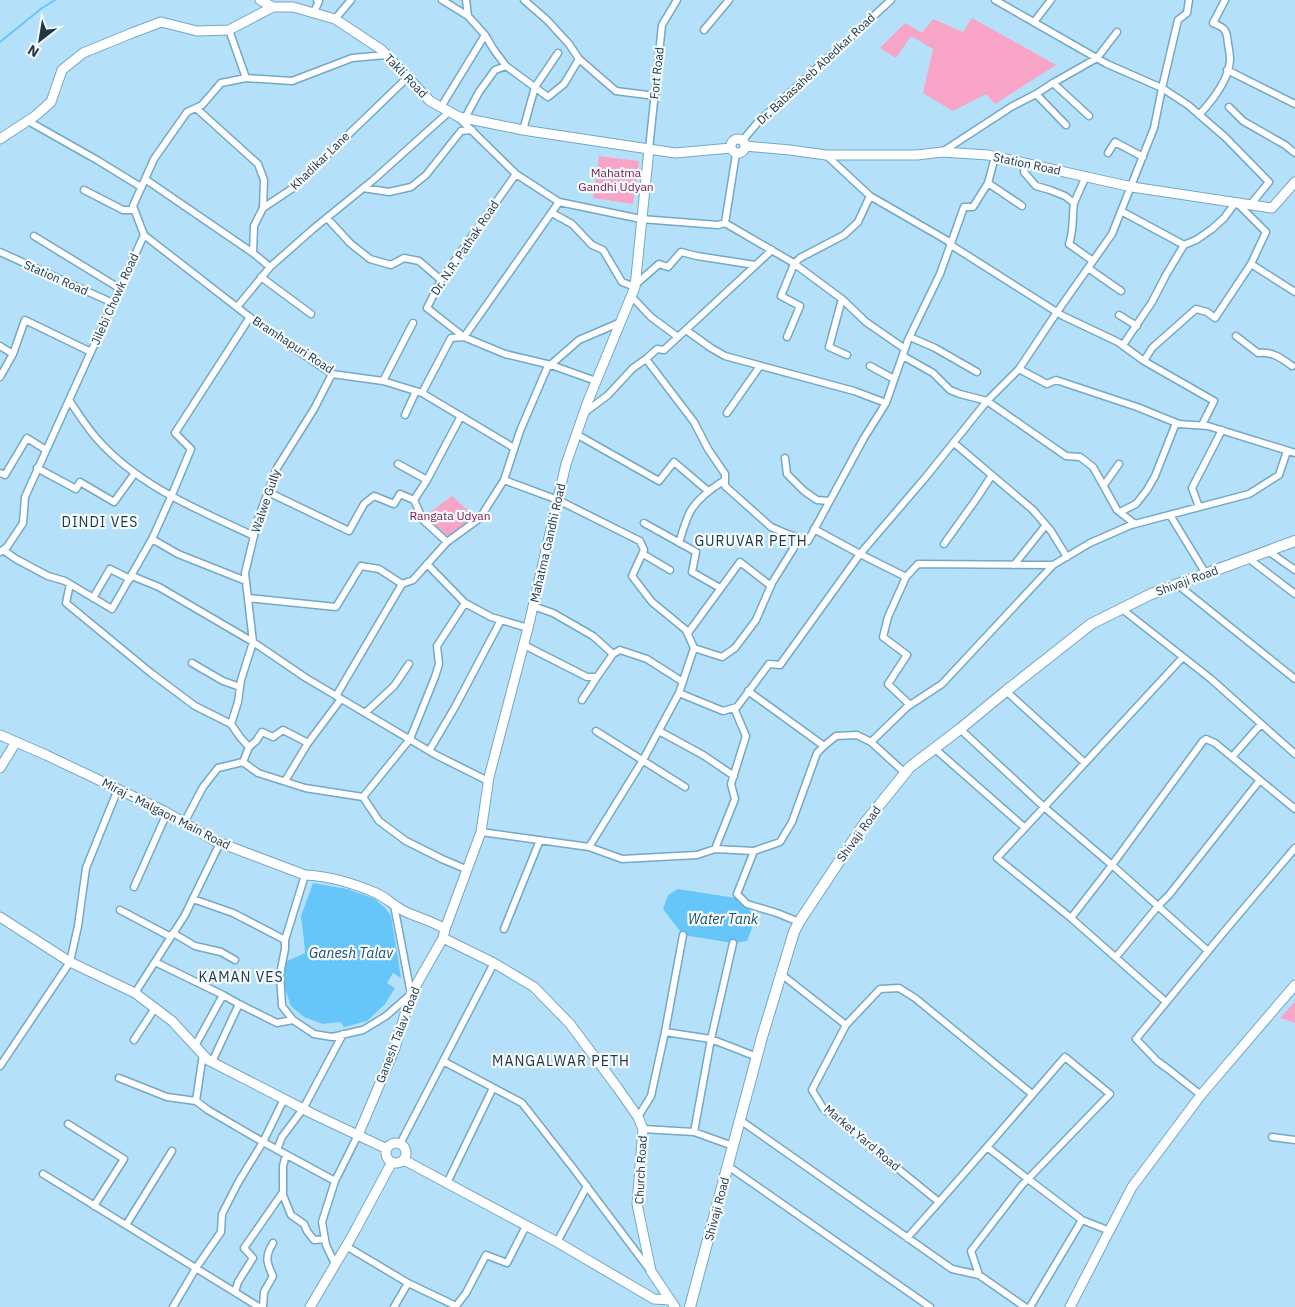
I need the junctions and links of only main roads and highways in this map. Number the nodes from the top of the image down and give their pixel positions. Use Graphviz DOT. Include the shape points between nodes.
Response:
graph roads {
  1 [pos="260,0"];
  2 [pos="273,7"];
  3 [pos="0,139"];
  4 [pos="649,150"];
  5 [pos="734,151"];
  6 [pos="1295,182"];
  7 [pos="1295,541"];
  8 [pos="0,735"];
  9 [pos="16,742"];
  10 [pos="0,768"];
  11 [pos="0,917"];
  12 [pos="444,934"];
  13 [pos="1295,985"];
  14 [pos="358,1135"];
  15 [pos="387,1149"];
  16 [pos="404,1160"];
  17 [pos="392,1162"];
  18 [pos="673,1304"];
  19 [pos="310,1307"];
  20 [pos="690,1307"];
  21 [pos="1070,1307"];
  1 -- 2 [label="main road, Takli Road"];
  2 -- 3 [label="main road" via="229,30 197,31 161,22 84,53 62,70 51,102"];
  2 -- 4 [label="main road, Takli Road" via="294,7 335,19 382,50 430,101 462,118"];
  4 -- 5 [label="main road, Takli Road" via="675,153"];
  4 -- 12 [label="main road, Mahatma Gandhi Road" via="634,289 566,464 534,606 488,782 481,832"];
  5 -- 6 [label="main road, Station Road" via="743,152 743,143 826,155 942,152 995,157 1132,187 1272,208"];
  7 -- 20 [label="main road, Shivaji Road" via="1151,594 1091,624 910,767 864,824 794,932"];
  8 -- 9 [label="main road, Miraj - Malgaon Main Road"];
  9 -- 10 [label="main road"];
  9 -- 12 [label="main road, Miraj - Malgaon Main Road" via="167,813 220,843 305,875 320,875 377,894 405,912 434,922"];
  11 -- 14 [label="main road" via="70,962 135,993 172,1022 212,1062"];
  12 -- 14 [label="main road, Ganesh Talav Road" via="411,994 395,1048"];
  12 -- 18 [label="main road, Church Road" via="534,987 570,1024 638,1118 643,1129 637,1204 651,1271"];
  13 -- 21 [label="main road" via="1201,1095 1132,1187"];
  14 -- 15 [label="main road"];
  15 -- 16 [label="main road" via="392,1144 400,1144 406,1153"];
  15 -- 17 [label="main road" via="387,1158"];
  16 -- 17 [label="main road"];
  16 -- 18 [label="main road" via="557,1242 654,1299"];
  17 -- 19 [label="main road"];
}
